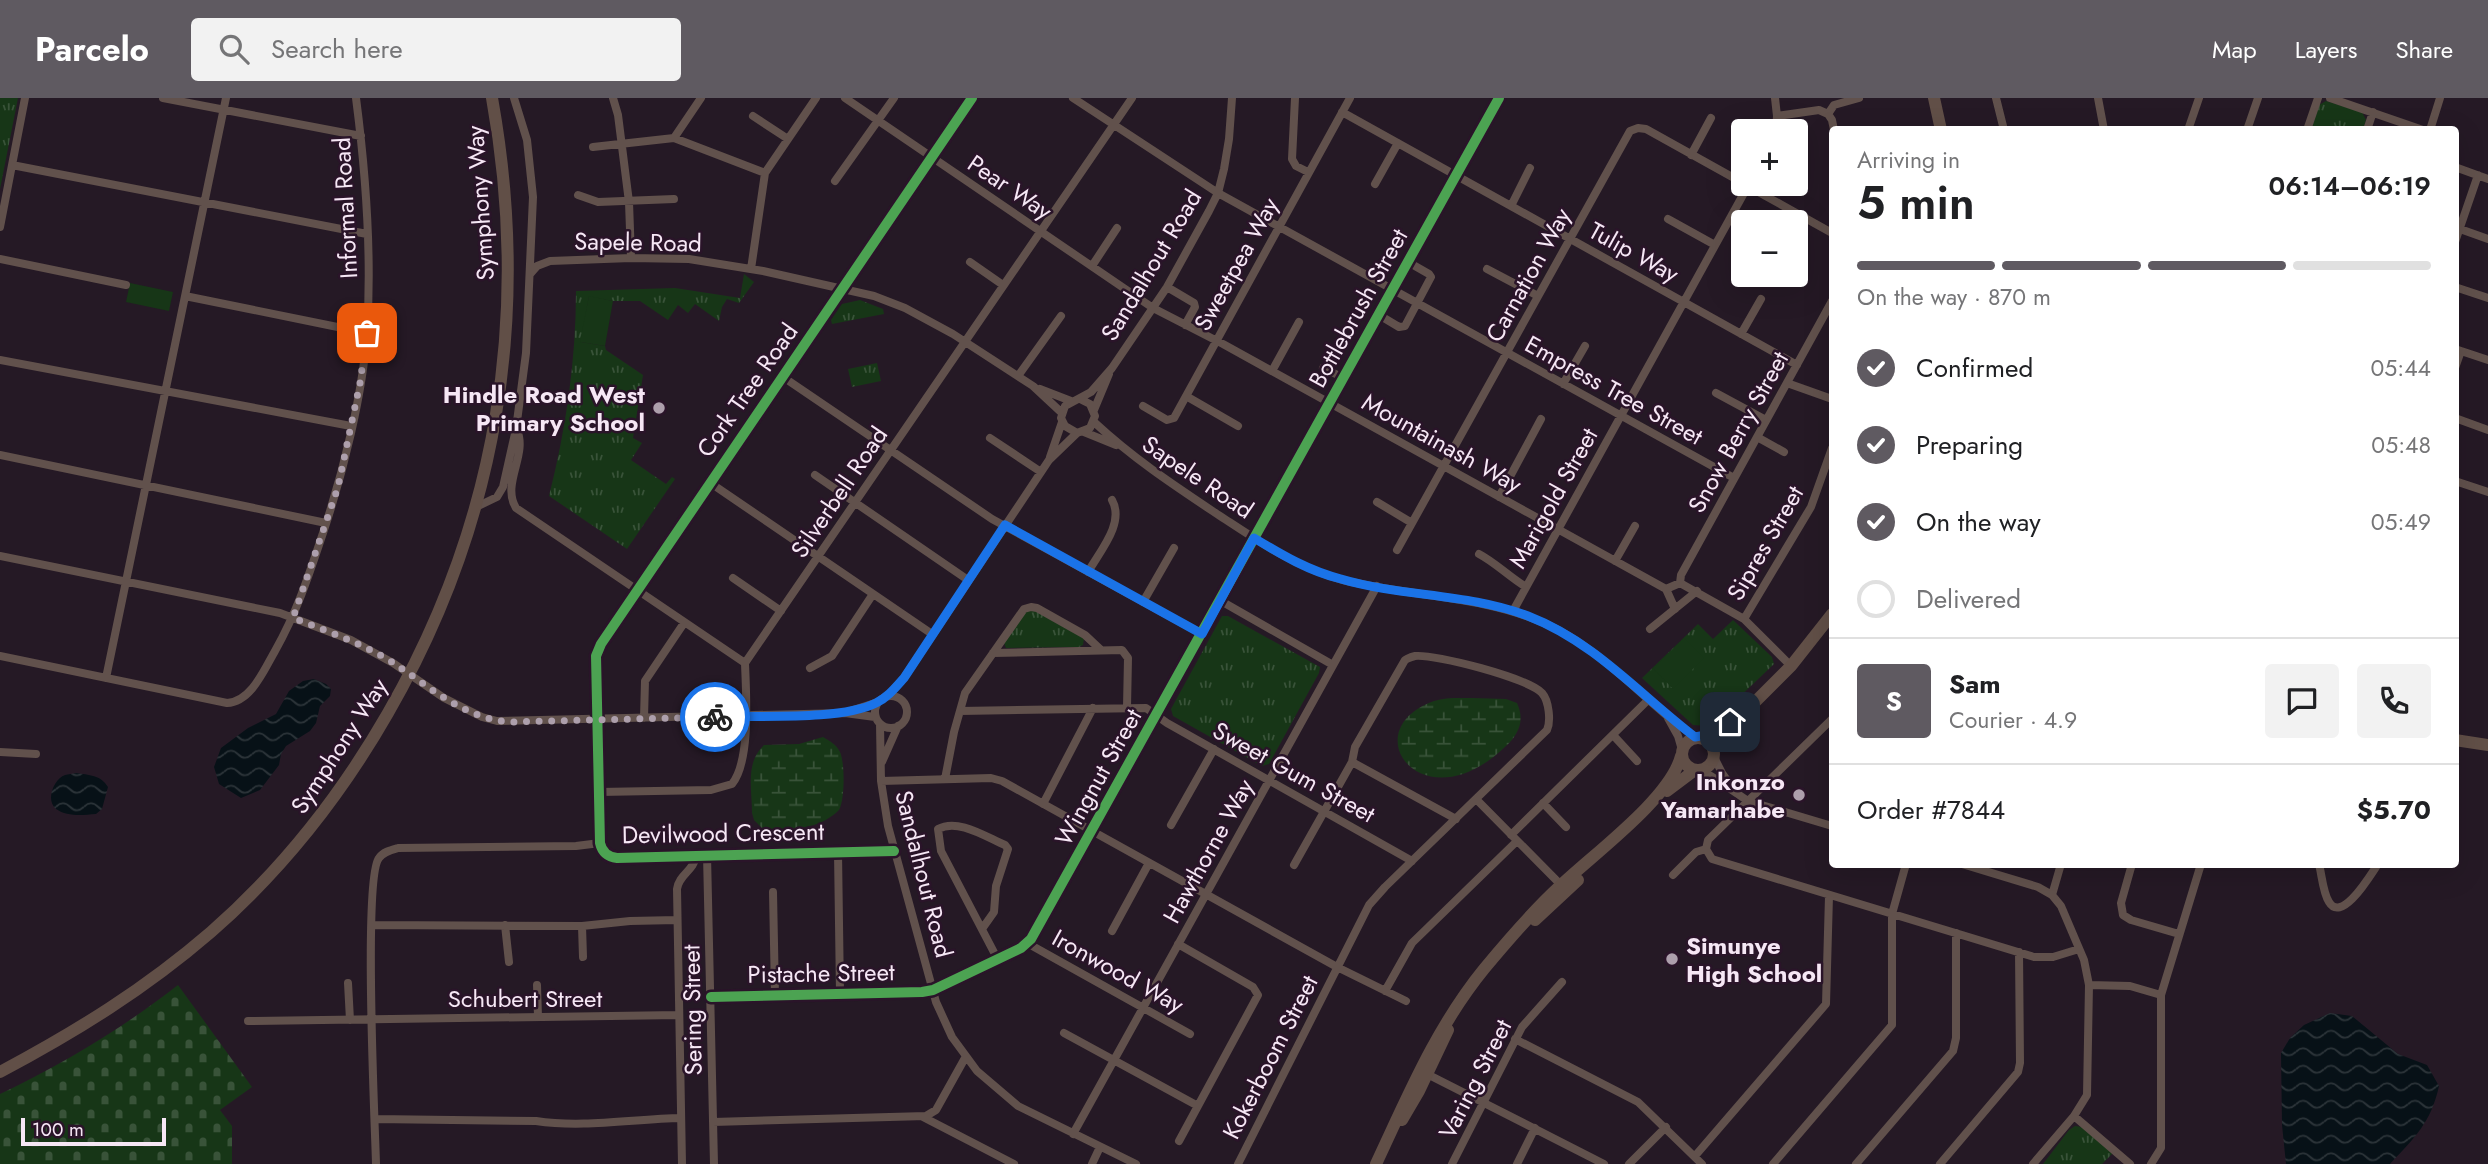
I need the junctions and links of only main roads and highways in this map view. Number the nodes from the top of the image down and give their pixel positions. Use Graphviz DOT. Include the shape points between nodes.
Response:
graph roads {
  1 [pos="492,98"];
  2 [pos="1934,98"];
  3 [pos="1940,126"];
  4 [pos="1829,618"];
  5 [pos="1751,706"];
  6 [pos="1698,737"];
  7 [pos="2459,741"];
  8 [pos="2488,745"];
  9 [pos="1681,753"];
  10 [pos="1714,753"];
  11 [pos="1697,770"];
  12 [pos="1647,807"];
  13 [pos="0,1072"];
  14 [pos="1376,1164"];
  1 -- 13 [label="main road, Symphony Way" via="506,201 507,321 498,407 476,507 444,603 409,676 337,794 239,906 121,1002"];
  2 -- 3 [label="main road"];
  4 -- 5 [label="main road"];
  5 -- 6 [label="main road" via="1720,730"];
  5 -- 10 [label="main road"];
  6 -- 9 [label="main road" via="1686,741"];
  6 -- 10 [label="main road" via="1709,741"];
  7 -- 8 [label="main road"];
  9 -- 11 [label="main road" via="1686,765"];
  9 -- 12 [label="main road" via="1674,774"];
  10 -- 11 [label="main road" via="1707,768"];
  11 -- 12 [label="main road"];
  12 -- 14 [label="main road" via="1603,849 1591,868 1564,888 1526,929 1512,936 1482,971 1445,1022"];
}
